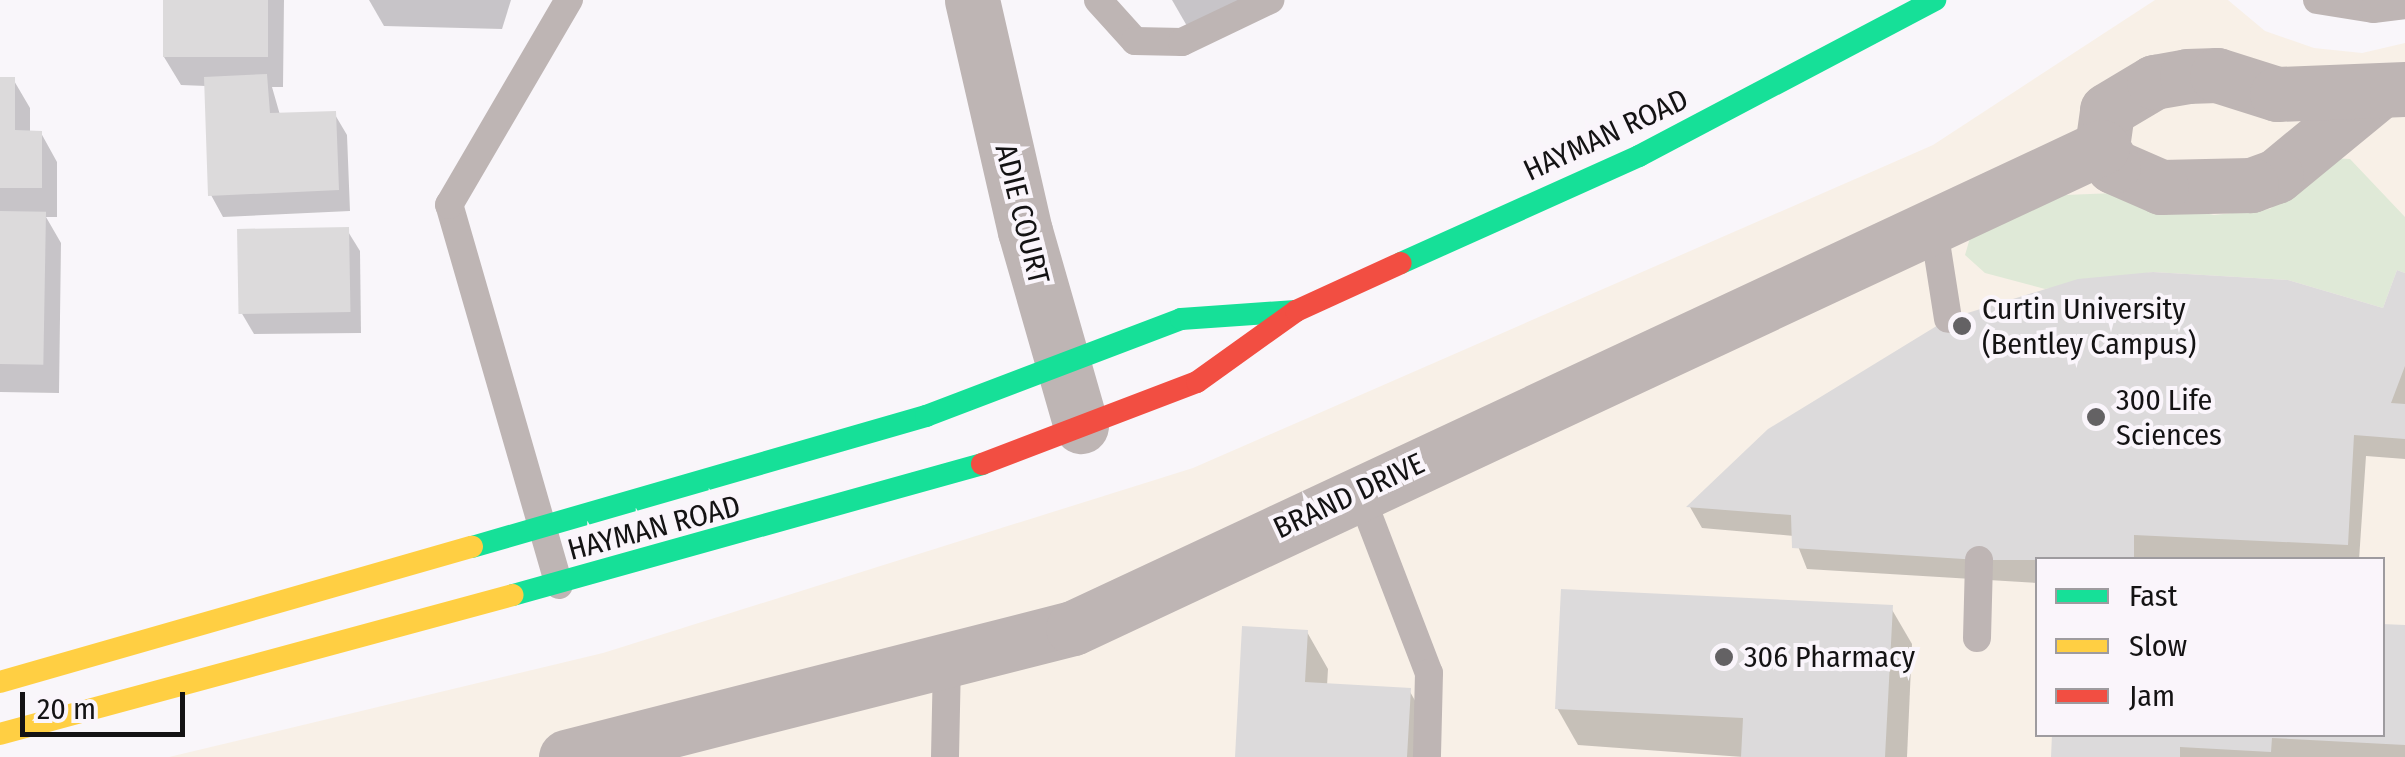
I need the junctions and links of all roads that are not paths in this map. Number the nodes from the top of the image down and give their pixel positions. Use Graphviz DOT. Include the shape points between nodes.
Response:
graph roads {
  1 [pos="569,0"];
  2 [pos="972,0"];
  3 [pos="1098,0"];
  4 [pos="1270,0"];
  5 [pos="1936,0"];
  6 [pos="2317,0"];
  7 [pos="2405,5"];
  8 [pos="2390,91"];
  9 [pos="2277,94"];
  10 [pos="2102,147"];
  11 [pos="2288,163"];
  12 [pos="1933,223"];
  13 [pos="1296,311"];
  14 [pos="1948,318"];
  15 [pos="1060,366"];
  16 [pos="1081,426"];
  17 [pos="1359,491"];
  18 [pos="541,524"];
  19 [pos="1979,560"];
  20 [pos="559,585"];
  21 [pos="1976,638"];
  22 [pos="946,660"];
  23 [pos="0,682"];
  24 [pos="0,734"];
  25 [pos="566,757"];
  26 [pos="944,757"];
  27 [pos="1426,757"];
  1 -- 18 [label="lane" via="449,205"];
  2 -- 15 [label="street, ADIE COURT"];
  3 -- 4 [label="lane" via="1135,41 1182,42"];
  5 -- 13 [label="main road, HAYMAN ROAD" via="1639,156"];
  6 -- 7 [label="lane" via="2373,9"];
  8 -- 9 [label="street"];
  8 -- 11 [label="street"];
  9 -- 10 [label="street" via="2218,75 2154,82 2107,110"];
  9 -- 11 [label="street" via="2296,122"];
  10 -- 11 [label="street" via="2114,166 2137,180 2193,191 2251,185"];
  10 -- 12 [label="street, BRAND DRIVE"];
  12 -- 14 [label="lane"];
  12 -- 17 [label="street, BRAND DRIVE"];
  13 -- 15 [label="main road, HAYMAN ROAD" via="1181,319"];
  13 -- 16 [label="main road, HAYMAN ROAD" via="1197,382"];
  15 -- 16 [label="street, ADIE COURT"];
  15 -- 18 [label="main road, HAYMAN ROAD" via="926,416"];
  16 -- 20 [label="main road, HAYMAN ROAD" via="942,479"];
  17 -- 22 [label="street, BRAND DRIVE" via="1073,628"];
  17 -- 27 [label="lane" via="1429,672"];
  18 -- 20 [label="lane"];
  18 -- 23 [label="main road, HAYMAN ROAD"];
  19 -- 21 [label="lane"];
  20 -- 24 [label="main road, HAYMAN ROAD"];
  22 -- 25 [label="street, BRAND DRIVE"];
  22 -- 26 [label="lane"];
}
